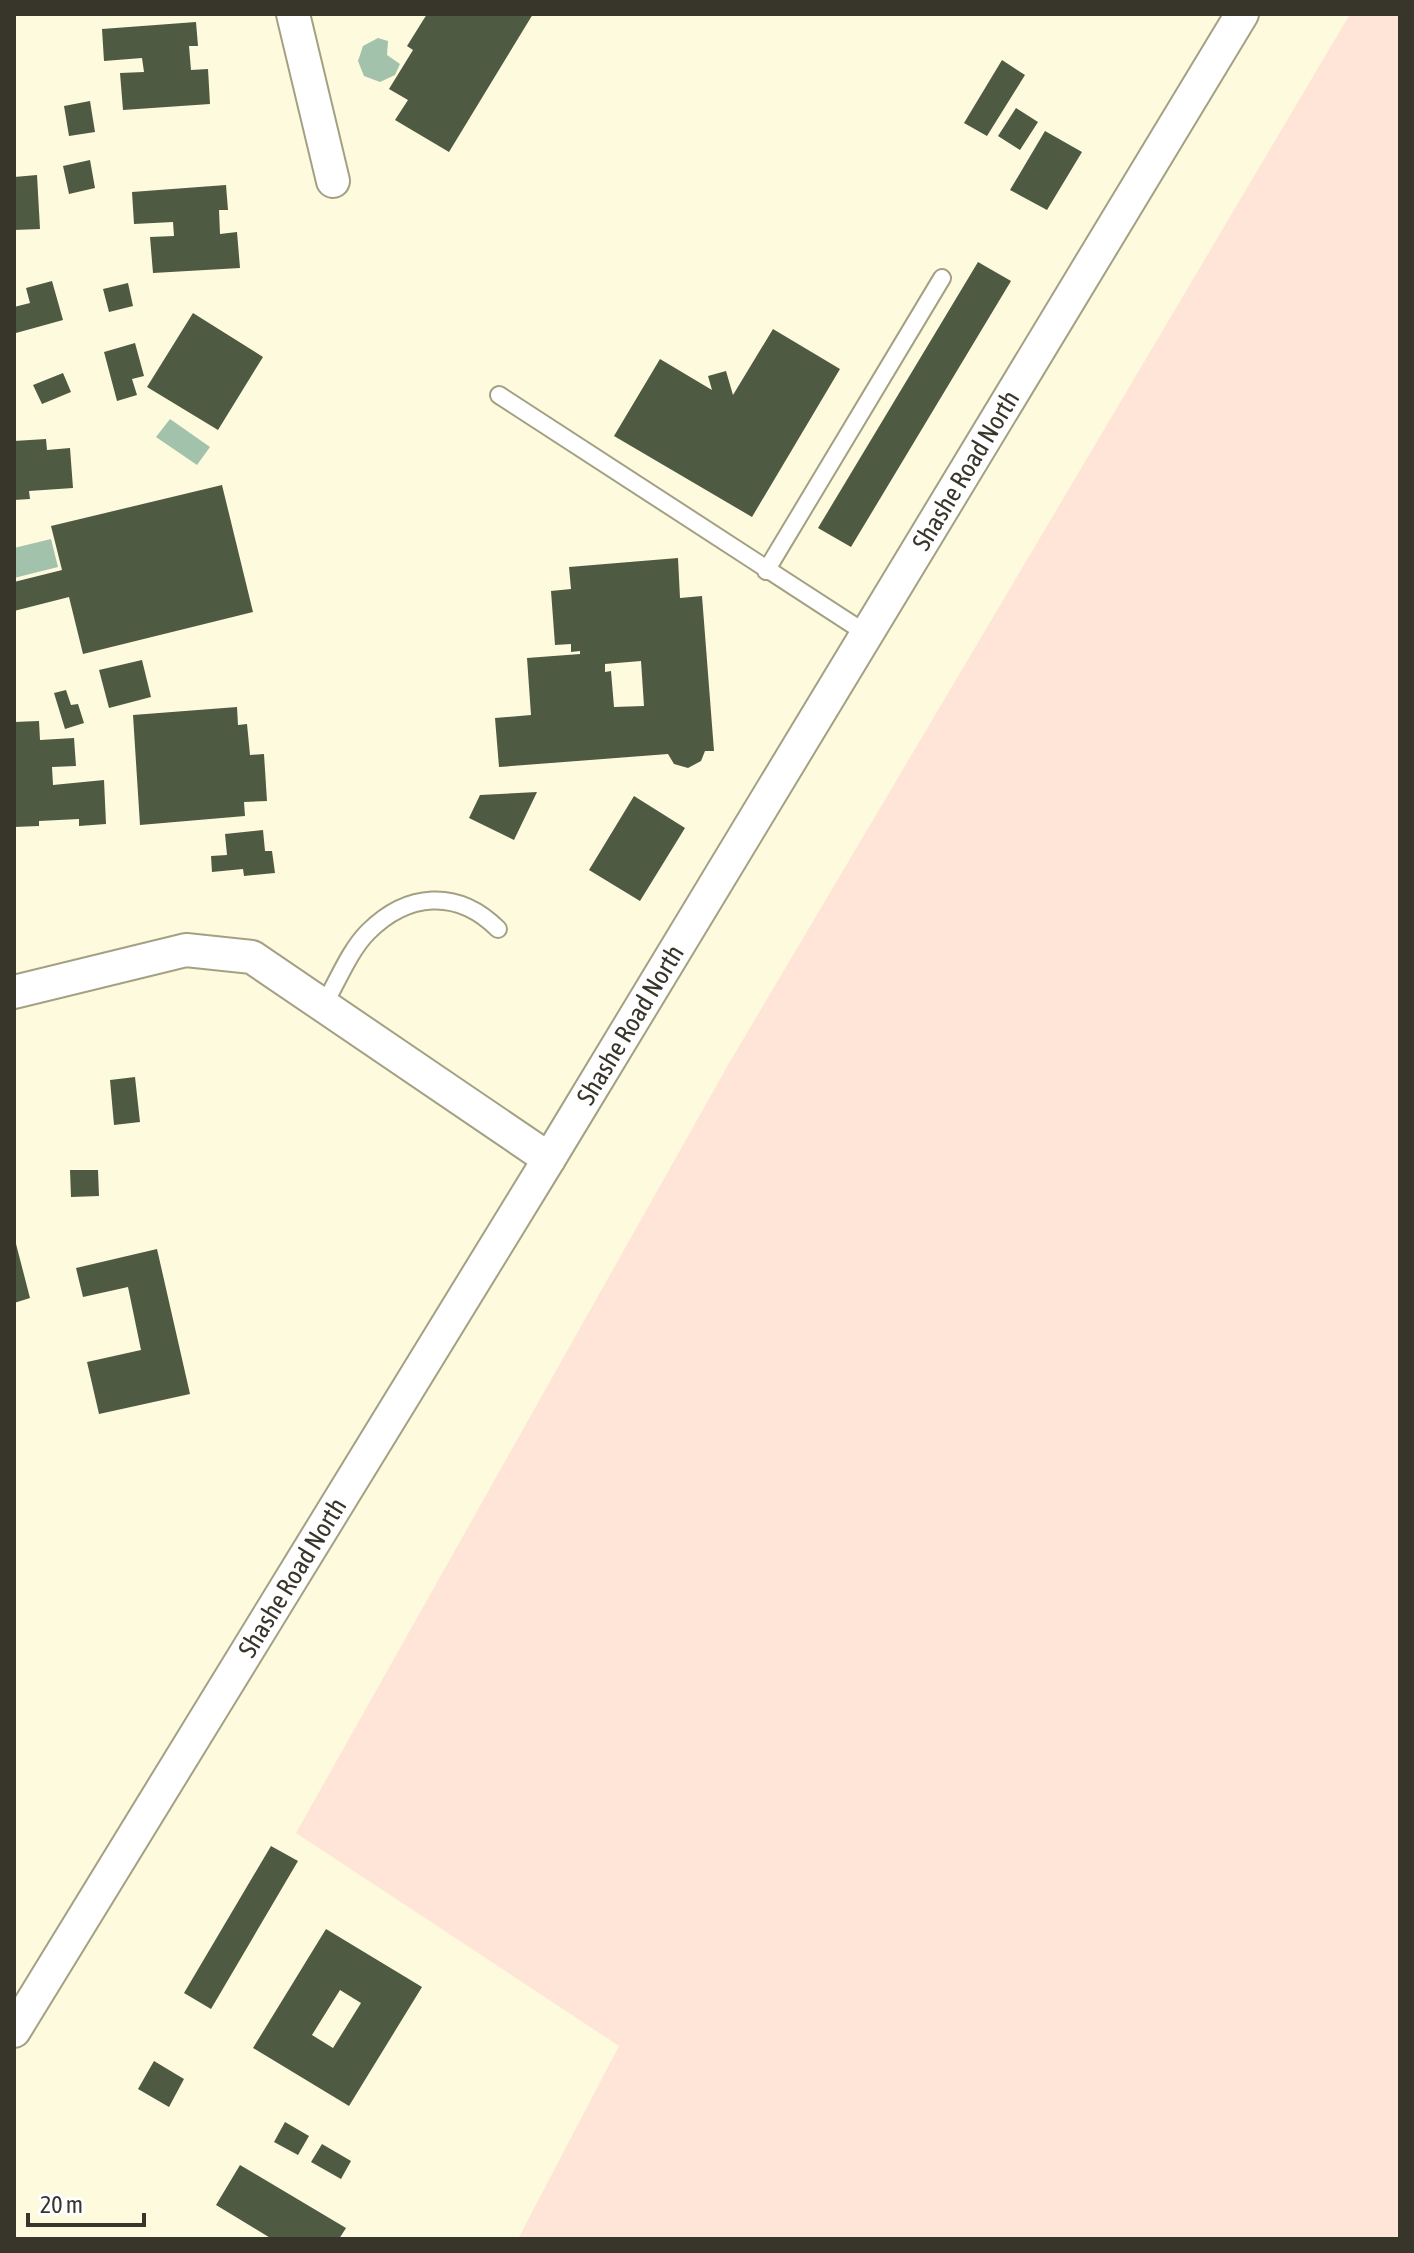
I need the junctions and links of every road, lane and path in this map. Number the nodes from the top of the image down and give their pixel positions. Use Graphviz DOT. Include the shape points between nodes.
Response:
graph roads {
  1 [pos="293,14"];
  2 [pos="1242,14"];
  3 [pos="333,181"];
  4 [pos="942,278"];
  5 [pos="499,395"];
  6 [pos="766,571"];
  7 [pos="867,634"];
  8 [pos="498,929"];
  9 [pos="14,992"];
  10 [pos="323,1006"];
  11 [pos="549,1159"];
  12 [pos="25,1985"];
  13 [pos="14,2031"];
  1 -- 3 [label="street"];
  2 -- 7 [label="street, Shashe Road North"];
  4 -- 6 [label="lane"];
  5 -- 6 [label="lane"];
  6 -- 7 [label="lane"];
  7 -- 11 [label="street, Shashe Road North"];
  8 -- 10 [label="lane" via="454,902 425,898 392,912 366,934"];
  9 -- 10 [label="street" via="196,950 252,957"];
  10 -- 11 [label="street"];
  11 -- 12 [label="street, Shashe Road North"];
  12 -- 13 [label="street, Shashe Road North"];
}
